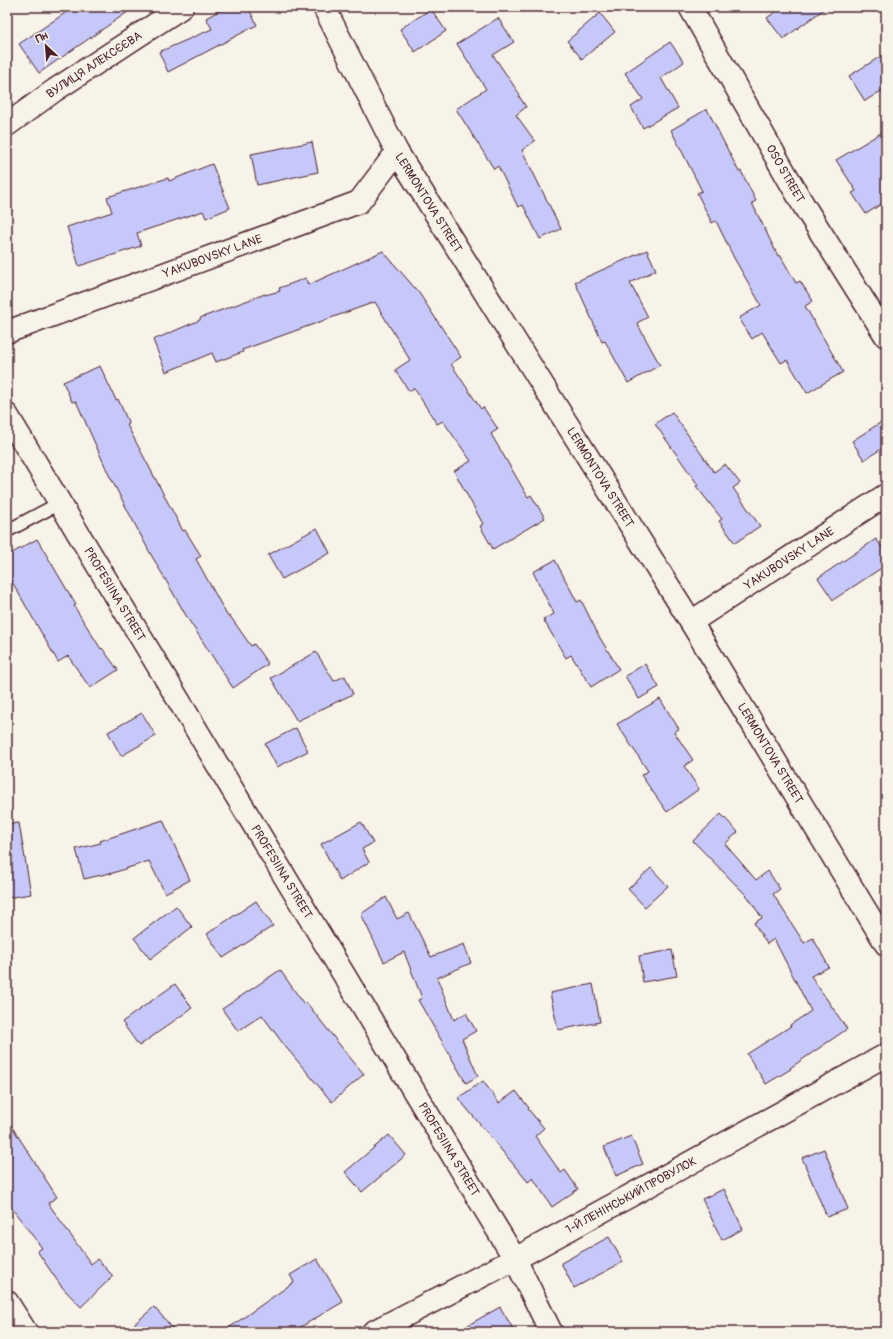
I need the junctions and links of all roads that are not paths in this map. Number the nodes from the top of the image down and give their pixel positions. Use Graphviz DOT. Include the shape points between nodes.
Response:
graph roads {
  1 [pos="182,7"];
  2 [pos="324,7"];
  3 [pos="690,7"];
  4 [pos="7,125"];
  5 [pos="397,152"];
  6 [pos="7,332"];
  7 [pos="886,336"];
  8 [pos="7,415"];
  9 [pos="886,495"];
  10 [pos="60,503"];
  11 [pos="7,531"];
  12 [pos="692,622"];
  13 [pos="886,944"];
  14 [pos="886,1056"];
  15 [pos="515,1259"];
  16 [pos="7,1302"];
  17 [pos="26,1332"];
  18 [pos="373,1332"];
  19 [pos="550,1332"];
  1 -- 4 [label="street, ВУЛИЦЯ АЛЕКСЄЄВА" via="55,90"];
  2 -- 5 [label="street, LERMONTOVA STREET"];
  3 -- 7 [label="street, OSO STREET" via="804,206"];
  5 -- 6 [label="street, YAKUBOVSKY LANE" via="359,202"];
  5 -- 12 [label="street, LERMONTOVA STREET"];
  8 -- 10 [label="street, PROFESIINA STREET"];
  9 -- 12 [label="street, YAKUBOVSKY LANE"];
  10 -- 11 [label="lane"];
  10 -- 15 [label="street, PROFESIINA STREET"];
  12 -- 13 [label="street, LERMONTOVA STREET"];
  14 -- 15 [label="street, 1-Й ЛЕНІНСЬКИЙ ПРОВУЛОК"];
  15 -- 18 [label="street, 1-Й ЛЕНІНСЬКИЙ ПРОВУЛОК"];
  15 -- 19 [label="street, PROFESIINA STREET"];
  16 -- 17 [label="street"];
}
